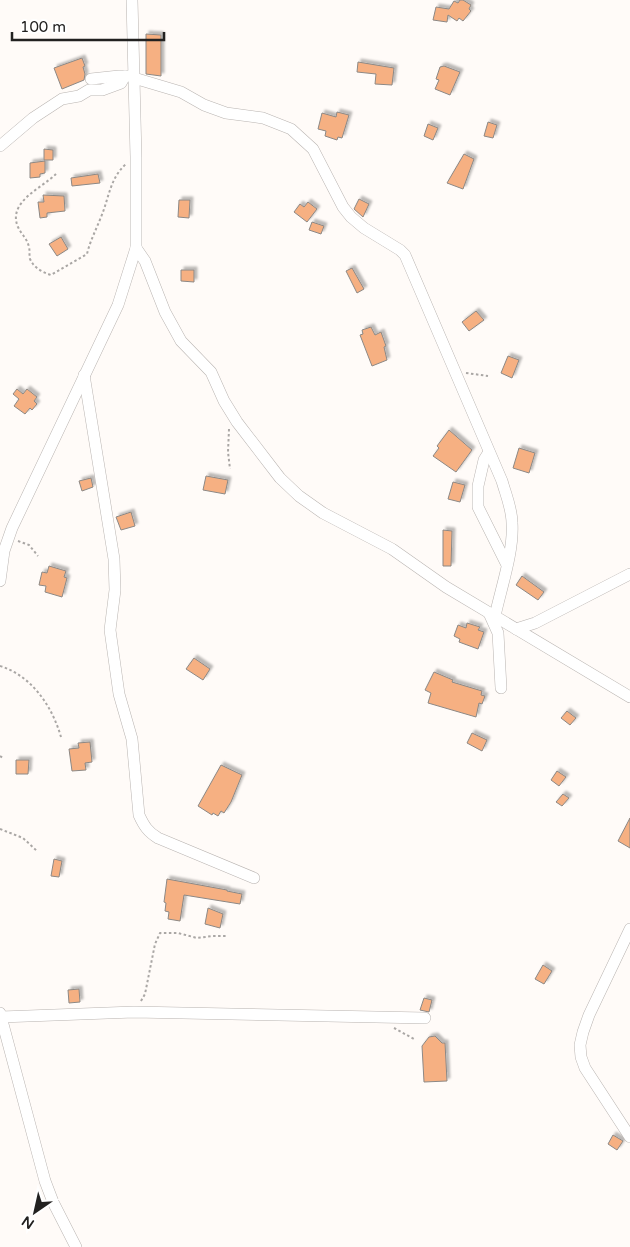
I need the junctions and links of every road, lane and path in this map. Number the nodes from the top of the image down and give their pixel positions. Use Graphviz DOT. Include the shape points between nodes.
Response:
graph roads {
  1 [pos="132,0"];
  2 [pos="131,76"];
  3 [pos="91,79"];
  4 [pos="0,146"];
  5 [pos="136,158"];
  6 [pos="56,174"];
  7 [pos="136,248"];
  8 [pos="454,371"];
  9 [pos="84,375"];
  10 [pos="488,376"];
  11 [pos="229,412"];
  12 [pos="489,452"];
  13 [pos="230,469"];
  14 [pos="9,538"];
  15 [pos="38,556"];
  16 [pos="506,563"];
  17 [pos="630,574"];
  18 [pos="0,580"];
  19 [pos="492,614"];
  20 [pos="516,629"];
  21 [pos="0,666"];
  22 [pos="501,688"];
  23 [pos="630,697"];
  24 [pos="61,737"];
  25 [pos="0,756"];
  26 [pos="3,758"];
  27 [pos="0,828"];
  28 [pos="37,851"];
  29 [pos="254,878"];
  30 [pos="630,929"];
  31 [pos="227,936"];
  32 [pos="134,1012"];
  33 [pos="0,1015"];
  34 [pos="425,1018"];
  35 [pos="630,1137"];
  36 [pos="76,1247"];
  1 -- 2 [label="street"];
  2 -- 3 [label="street"];
  2 -- 4 [label="street" via="102,90 89,90 80,96 62,99"];
  2 -- 5 [label="street"];
  2 -- 8 [label="street" via="181,92 226,113 263,118 300,136 313,149 351,217 406,255"];
  5 -- 6 [label="path" via="128,161 115,176 87,254 51,274 40,271 29,258 30,248 25,235 18,229 16,218 18,208 27,196"];
  5 -- 7 [label="street"];
  7 -- 9 [label="street" via="118,305"];
  7 -- 11 [label="street" via="172,326 181,341 211,372"];
  8 -- 10 [label="path"];
  8 -- 12 [label="street"];
  9 -- 14 [label="street"];
  9 -- 29 [label="street" via="114,559 115,590 110,630 119,694 132,739 139,815 144,826 158,838"];
  11 -- 13 [label="path"];
  11 -- 19 [label="street" via="280,478 311,505 392,549"];
  12 -- 16 [label="street" via="502,481 512,522"];
  12 -- 16 [label="street" via="478,486 478,507"];
  14 -- 15 [label="path" via="29,544"];
  14 -- 18 [label="street"];
  16 -- 19 [label="street"];
  17 -- 20 [label="street" via="535,623"];
  19 -- 20 [label="street"];
  19 -- 22 [label="street" via="498,633"];
  20 -- 23 [label="street"];
  21 -- 24 [label="path" via="28,681 56,719"];
  25 -- 26 [label="path"];
  27 -- 28 [label="path" via="23,838"];
  30 -- 35 [label="street" via="589,1015 580,1045 585,1068"];
  31 -- 32 [label="path" via="198,938 160,933 145,994"];
  32 -- 33 [label="street"];
  32 -- 34 [label="street"];
  33 -- 36 [label="street" via="45,1182"];
}
